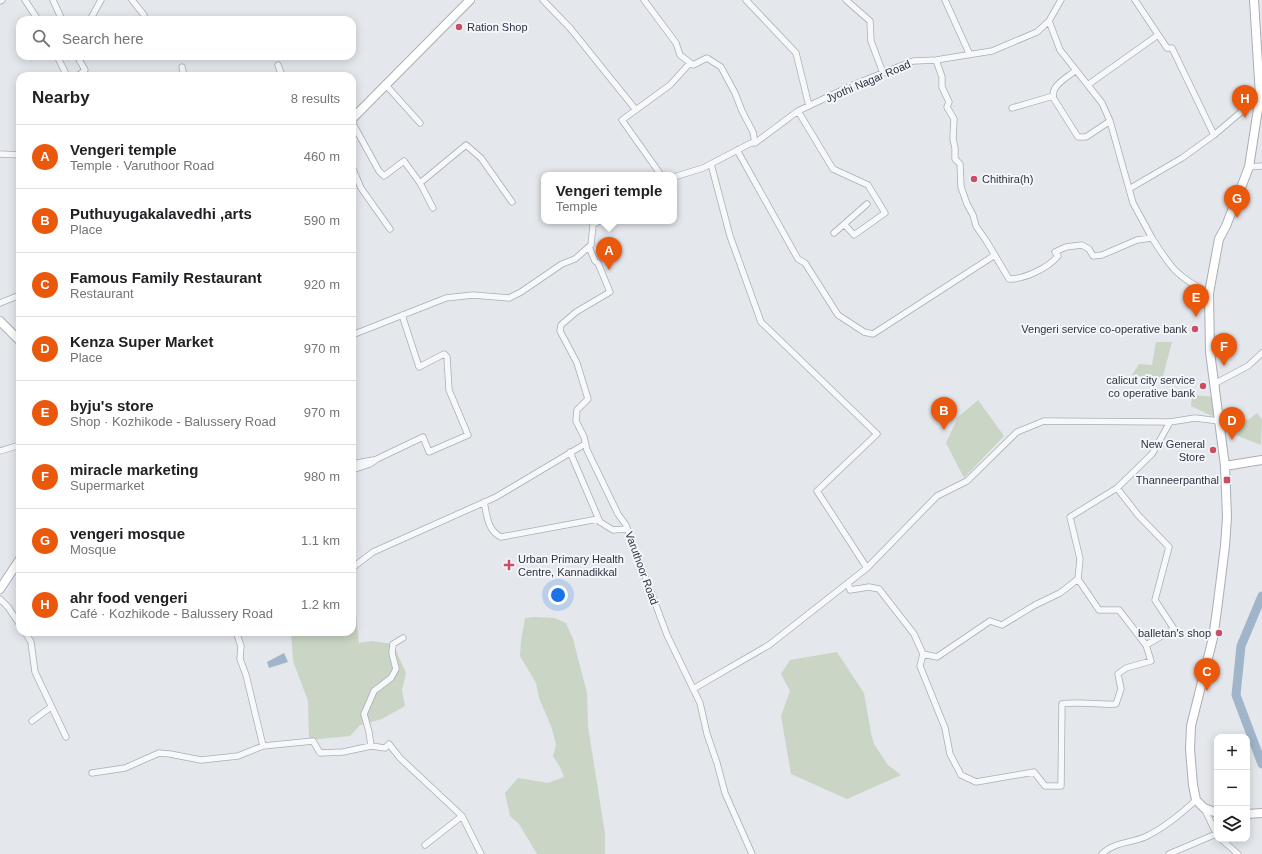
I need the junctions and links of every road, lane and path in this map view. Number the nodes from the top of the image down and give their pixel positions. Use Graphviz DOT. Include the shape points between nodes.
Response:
graph roads {
  1 [pos="26,0"];
  2 [pos="53,0"];
  3 [pos="101,0"];
  4 [pos="132,0"];
  5 [pos="470,0"];
  6 [pos="543,0"];
  7 [pos="644,0"];
  8 [pos="746,0"];
  9 [pos="846,0"];
  10 [pos="945,0"];
  11 [pos="1060,0"];
  12 [pos="1136,0"];
  13 [pos="1254,0"];
  14 [pos="144,15"];
  15 [pos="36,16"];
  16 [pos="60,16"];
  17 [pos="92,16"];
  18 [pos="1049,21"];
  19 [pos="1158,35"];
  20 [pos="1259,43"];
  21 [pos="969,53"];
  22 [pos="59,60"];
  23 [pos="79,60"];
  24 [pos="936,60"];
  25 [pos="690,63"];
  26 [pos="278,65"];
  27 [pos="182,68"];
  28 [pos="1076,70"];
  29 [pos="65,72"];
  30 [pos="82,72"];
  31 [pos="183,72"];
  32 [pos="281,72"];
  33 [pos="882,73"];
  34 [pos="1260,82"];
  35 [pos="385,84"];
  36 [pos="1089,84"];
  37 [pos="1053,96"];
  38 [pos="1260,96"];
  39 [pos="809,106"];
  40 [pos="1012,108"];
  41 [pos="636,110"];
  42 [pos="798,111"];
  43 [pos="356,115"];
  44 [pos="1110,121"];
  45 [pos="420,123"];
  46 [pos="356,130"];
  47 [pos="1214,135"];
  48 [pos="755,143"];
  49 [pos="737,150"];
  50 [pos="0,154"];
  51 [pos="16,155"];
  52 [pos="711,164"];
  53 [pos="1262,166"];
  54 [pos="1249,167"];
  55 [pos="659,172"];
  56 [pos="356,176"];
  57 [pos="677,176"];
  58 [pos="420,182"];
  59 [pos="1129,188"];
  60 [pos="512,202"];
  61 [pos="866,204"];
  62 [pos="433,208"];
  63 [pos="595,224"];
  64 [pos="844,224"];
  65 [pos="390,229"];
  66 [pos="834,233"];
  67 [pos="1152,238"];
  68 [pos="589,247"];
  69 [pos="995,255"];
  70 [pos="1209,293"];
  71 [pos="16,297"];
  72 [pos="0,303"];
  73 [pos="402,315"];
  74 [pos="0,321"];
  75 [pos="356,333"];
  76 [pos="16,337"];
  77 [pos="1262,353"];
  78 [pos="1214,384"];
  79 [pos="1219,421"];
  80 [pos="1170,422"];
  81 [pos="585,444"];
  82 [pos="16,446"];
  83 [pos="0,451"];
  84 [pos="570,452"];
  85 [pos="377,459"];
  86 [pos="1262,460"];
  87 [pos="356,463"];
  88 [pos="1225,466"];
  89 [pos="356,469"];
  90 [pos="1117,488"];
  91 [pos="484,502"];
  92 [pos="598,519"];
  93 [pos="627,529"];
  94 [pos="356,565"];
  95 [pos="16,566"];
  96 [pos="866,568"];
  97 [pos="1078,579"];
  98 [pos="848,583"];
  99 [pos="0,589"];
  100 [pos="0,599"];
  101 [pos="16,619"];
  102 [pos="27,636"];
  103 [pos="237,636"];
  104 [pos="403,638"];
  105 [pos="1146,645"];
  106 [pos="923,654"];
  107 [pos="693,689"];
  108 [pos="51,708"];
  109 [pos="32,721"];
  110 [pos="66,737"];
  111 [pos="263,746"];
  112 [pos="371,746"];
  113 [pos="92,773"];
  114 [pos="1196,800"];
  115 [pos="1204,808"];
  116 [pos="1214,812"];
  117 [pos="1262,813"];
  118 [pos="1250,814"];
  119 [pos="462,816"];
  120 [pos="1214,830"];
  121 [pos="1214,836"];
  122 [pos="1224,842"];
  123 [pos="425,845"];
  124 [pos="481,854"];
  125 [pos="752,854"];
  126 [pos="1102,854"];
  127 [pos="1169,854"];
  128 [pos="1238,854"];
  1 -- 15 [label="street"];
  2 -- 16 [label="street"];
  3 -- 17 [label="street"];
  4 -- 14 [label="street"];
  5 -- 35 [label="main road"];
  6 -- 41 [label="street" via="570,28"];
  7 -- 25 [label="street" via="676,43 680,55"];
  8 -- 39 [label="street" via="796,53"];
  9 -- 33 [label="street" via="870,21 871,41"];
  10 -- 21 [label="street"];
  11 -- 18 [label="street, Jyothi Nagar Road"];
  12 -- 19 [label="street"];
  13 -- 20 [label="main road"];
  18 -- 21 [label="street, Jyothi Nagar Road" via="1037,32 992,51"];
  18 -- 28 [label="street" via="1060,50"];
  19 -- 36 [label="street"];
  19 -- 47 [label="street" via="1167,48 1172,48"];
  20 -- 34 [label="main road"];
  21 -- 24 [label="street, Jyothi Nagar Road"];
  22 -- 29 [label="street"];
  23 -- 30 [label="street" via="84,70"];
  24 -- 33 [label="street, Jyothi Nagar Road" via="913,61"];
  24 -- 69 [label="street" via="942,77 942,87 949,102 947,107 954,119 952,140 956,148 955,159 960,164 961,187 974,215 976,226"];
  25 -- 41 [label="street" via="670,85"];
  25 -- 48 [label="street" via="693,65 707,58 721,68 753,132"];
  26 -- 32 [label="street"];
  27 -- 31 [label="street"];
  28 -- 36 [label="street"];
  28 -- 37 [label="street" via="1054,88"];
  33 -- 39 [label="street, Jyothi Nagar Road"];
  34 -- 38 [label="main road"];
  35 -- 43 [label="main road"];
  35 -- 45 [label="street"];
  36 -- 44 [label="street"];
  37 -- 40 [label="street"];
  37 -- 44 [label="street" via="1078,137 1086,136"];
  38 -- 47 [label="street"];
  38 -- 54 [label="main road"];
  39 -- 42 [label="street, Jyothi Nagar Road"];
  41 -- 55 [label="street" via="622,120"];
  42 -- 48 [label="street, Jyothi Nagar Road"];
  42 -- 64 [label="street" via="833,169 868,185 885,213 854,235"];
  44 -- 59 [label="street"];
  46 -- 58 [label="street" via="378,172 384,176 404,161"];
  47 -- 59 [label="street" via="1182,158"];
  48 -- 49 [label="street, Jyothi Nagar Road"];
  49 -- 52 [label="street, Jyothi Nagar Road"];
  49 -- 69 [label="street" via="798,259 805,263 838,315 864,332 873,334"];
  50 -- 51 [label="street"];
  52 -- 57 [label="street, Jyothi Nagar Road"];
  52 -- 96 [label="street" via="730,236 761,322 877,434 816,491"];
  53 -- 54 [label="street"];
  54 -- 70 [label="main road" via="1219,239"];
  56 -- 65 [label="street" via="361,188"];
  58 -- 60 [label="street" via="466,146 481,158"];
  58 -- 62 [label="street"];
  59 -- 67 [label="street"];
  61 -- 64 [label="street"];
  63 -- 68 [label="street"];
  64 -- 66 [label="street"];
  67 -- 69 [label="street" via="1137,240 1102,255 1093,256 1082,245 1066,247 1055,252 1058,256 1050,265 1016,279 1009,279"];
  67 -- 70 [label="street" via="1182,278"];
  68 -- 73 [label="street" via="575,259 562,264 509,298 473,295 446,298"];
  68 -- 81 [label="street, Varuthoor Road" via="610,292 576,312 561,325 560,331 577,362 588,399 577,410 576,421"];
  70 -- 78 [label="main road" via="1208,329"];
  71 -- 72 [label="street"];
  73 -- 75 [label="street"];
  73 -- 85 [label="street" via="419,367 444,354 447,357 449,390 468,435 429,452 423,437"];
  74 -- 76 [label="main road"];
  77 -- 78 [label="street" via="1248,366"];
  78 -- 79 [label="main road"];
  79 -- 80 [label="street" via="1195,418"];
  79 -- 88 [label="main road"];
  80 -- 90 [label="street" via="1152,454"];
  80 -- 96 [label="street" via="1044,421 1017,432 967,481 938,496"];
  81 -- 84 [label="street"];
  81 -- 93 [label="street, Varuthoor Road"];
  82 -- 83 [label="street"];
  84 -- 91 [label="street"];
  84 -- 92 [label="street"];
  85 -- 87 [label="street"];
  85 -- 89 [label="street"];
  86 -- 88 [label="main road"];
  88 -- 114 [label="main road" via="1227,517 1221,584 1213,638 1191,726 1190,765"];
  90 -- 97 [label="street" via="1070,517 1080,560"];
  90 -- 105 [label="street" via="1138,515 1169,547 1156,600 1174,629"];
  91 -- 92 [label="street" via="491,529 500,537"];
  91 -- 94 [label="street" via="374,552"];
  92 -- 93 [label="street" via="613,530"];
  93 -- 107 [label="street, Varuthoor Road" via="667,635"];
  95 -- 99 [label="main road"];
  96 -- 98 [label="street"];
  97 -- 105 [label="street" via="1099,610 1119,610"];
  97 -- 106 [label="street" via="1060,593 1002,625 990,621 937,657"];
  98 -- 106 [label="street" via="850,590 869,587 879,589 914,634"];
  98 -- 107 [label="street" via="769,645"];
  100 -- 101 [label="street"];
  102 -- 108 [label="street" via="31,642 35,672"];
  103 -- 111 [label="street" via="240,659"];
  104 -- 112 [label="street" via="393,644 392,653 396,669 391,678 374,690 364,714 370,732"];
  105 -- 106 [label="street" via="1152,661 1126,668 1118,674 1121,689 1116,704 1096,705 1078,701 1062,704 1061,786 1045,786 1034,772 976,782 961,775 950,754 945,728 920,666"];
  107 -- 125 [label="street, Varuthoor Road" via="700,703 725,793"];
  108 -- 109 [label="street"];
  108 -- 110 [label="street"];
  111 -- 112 [label="street" via="312,741 320,753 343,752"];
  111 -- 113 [label="street" via="238,756 201,760 159,753 125,768"];
  112 -- 119 [label="street" via="384,748 389,744 400,758"];
  114 -- 115 [label="main road"];
  114 -- 126 [label="street" via="1182,813 1145,837 1108,848"];
  115 -- 116 [label="main road"];
  115 -- 120 [label="street"];
  117 -- 118 [label="main road"];
  119 -- 123 [label="street"];
  119 -- 124 [label="street"];
  121 -- 127 [label="street"];
  122 -- 128 [label="street"];
}
